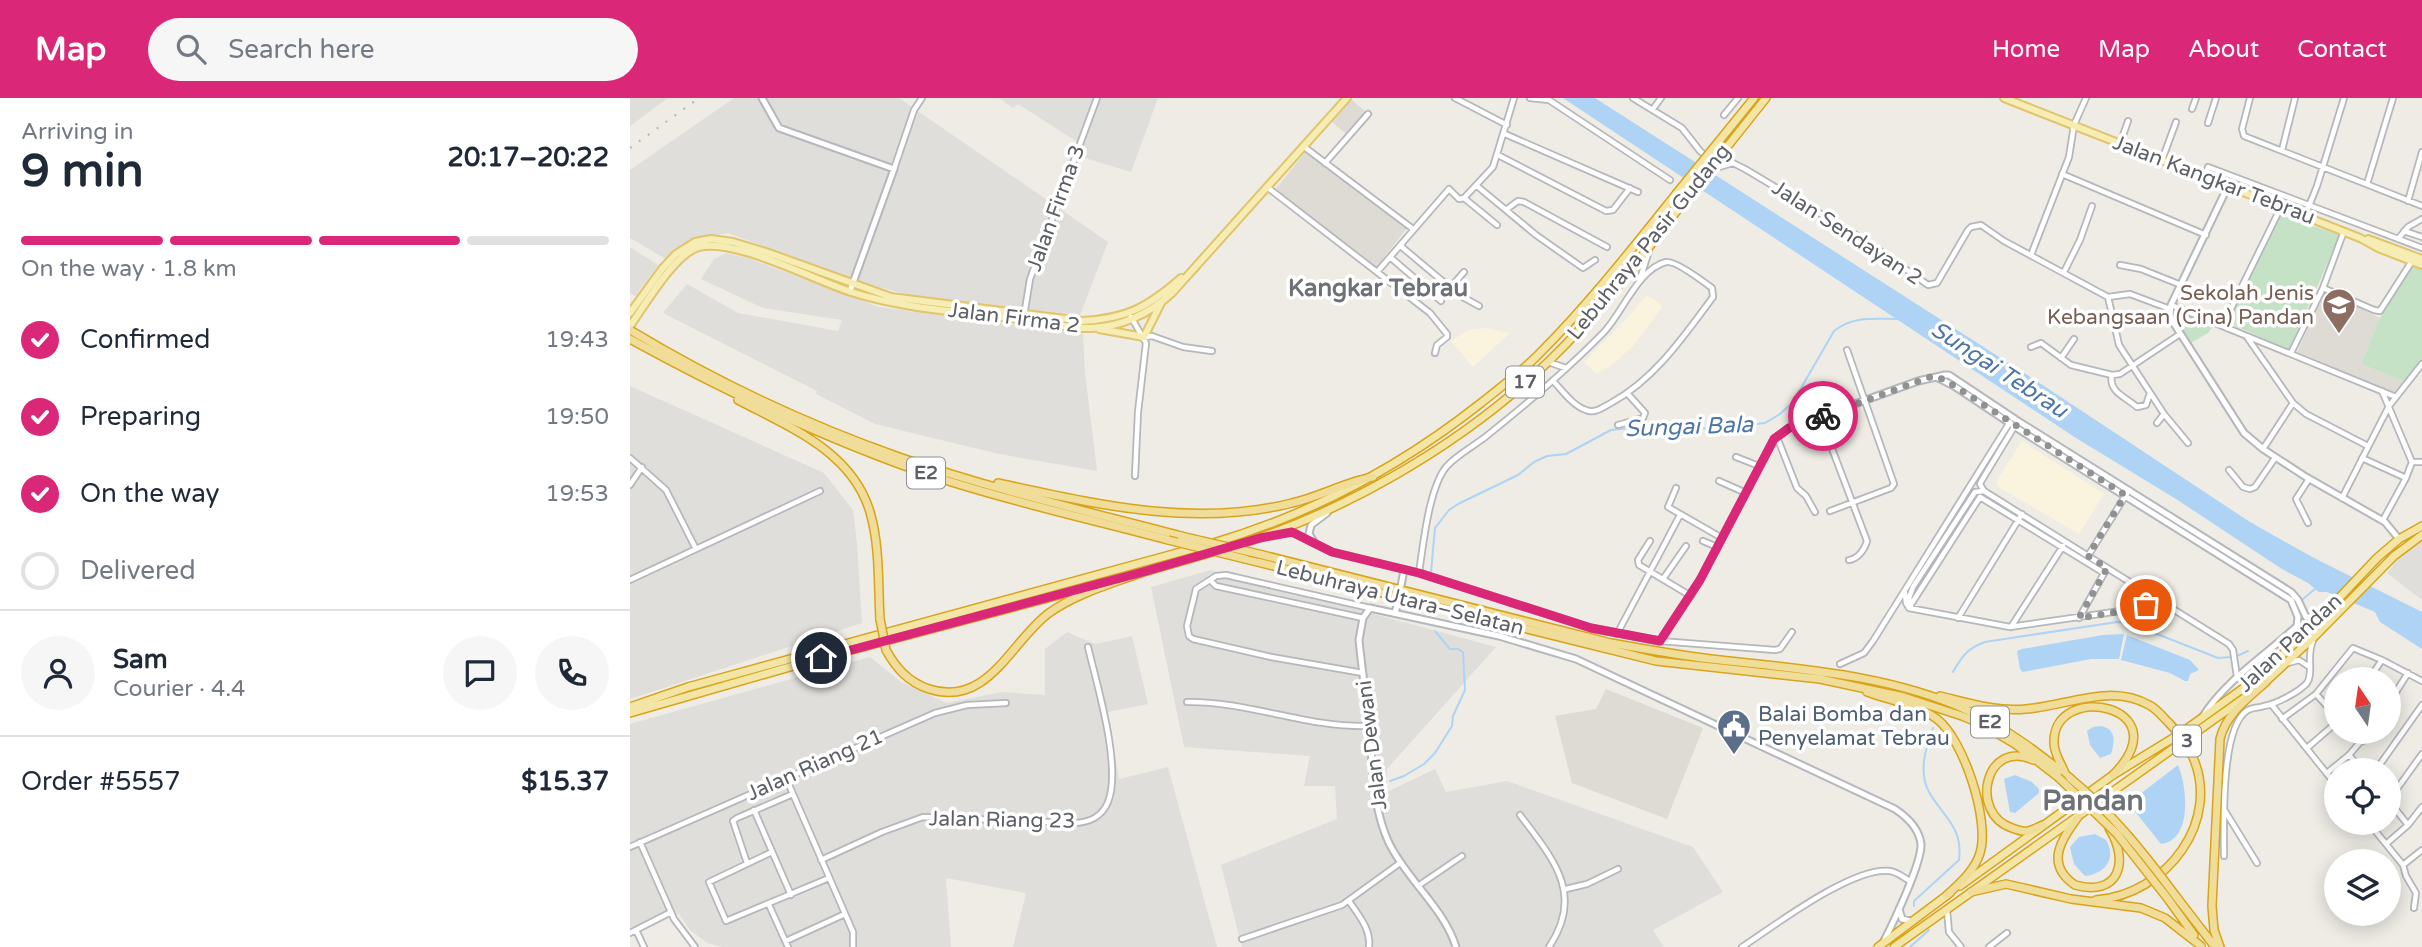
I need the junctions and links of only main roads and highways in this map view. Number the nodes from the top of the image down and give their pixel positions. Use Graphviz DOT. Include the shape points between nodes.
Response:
graph roads {
  1 [pos="1347,98"];
  2 [pos="1754,98"];
  3 [pos="1766,98"];
  4 [pos="2004,98"];
  5 [pos="2360,237"];
  6 [pos="1203,258"];
  7 [pos="2422,258"];
  8 [pos="2422,265"];
  9 [pos="1161,303"];
  10 [pos="630,313"];
  11 [pos="1024,317"];
  12 [pos="1131,317"];
  13 [pos="1090,328"];
  14 [pos="630,332"];
  15 [pos="696,374"];
  16 [pos="1373,477"];
  17 [pos="980,483"];
  18 [pos="2422,526"];
  19 [pos="2422,535"];
  20 [pos="1143,572"];
  21 [pos="2266,682"];
  22 [pos="1850,685"];
  23 [pos="1906,688"];
  24 [pos="630,707"];
  25 [pos="630,713"];
  26 [pos="2043,764"];
  27 [pos="2113,775"];
  28 [pos="2064,776"];
  29 [pos="2080,814"];
  30 [pos="2105,822"];
  31 [pos="2043,825"];
  32 [pos="1971,892"];
  33 [pos="1947,895"];
  34 [pos="2171,897"];
  35 [pos="2071,899"];
  36 [pos="1881,945"];
  37 [pos="1895,946"];
  38 [pos="2202,946"];
  39 [pos="2218,947"];
  1 -- 6 [label="main road"];
  2 -- 16 [label="highway, Lebuhraya Pasir Gudang / 17, bridge" via="1620,264 1539,354 1436,438"];
  3 -- 20 [label="highway, Lebuhraya Pasir Gudang / 17, bridge" via="1651,247 1548,362 1451,440 1331,509 1260,538"];
  4 -- 5 [label="main road, Jalan Kangkar Tebrau"];
  5 -- 7 [label="main road"];
  5 -- 8 [label="main road, Jalan Kangkar Tebrau"];
  6 -- 9 [label="main road, Jalan Firma 2"];
  6 -- 12 [label="main road, Jalan Firma 2"];
  9 -- 12 [label="main road, Jalan Firma 2" via="1146,314"];
  9 -- 13 [label="main road" via="1144,337"];
  10 -- 11 [label="main road, Jalan Firma 2" via="676,254 695,242 711,239 733,242 891,297"];
  11 -- 12 [label="main road, Jalan Firma 2" via="1082,321"];
  11 -- 13 [label="main road, Jalan Firma 2"];
  11 -- 14 [label="main road, Jalan Firma 2" via="890,303 714,245 696,248 682,258"];
  12 -- 13 [label="main road, Jalan Firma 2"];
  14 -- 15 [label="highway, Lebuhraya Utara–Selatan / E2"];
  14 -- 17 [label="highway, Lebuhraya Utara–Selatan / E2" via="803,418"];
  15 -- 20 [label="highway, bridge" via="702,382 824,447 849,472 863,494 873,526 886,650 898,670 917,684 934,690 964,689 992,674 1034,626 1058,607"];
  15 -- 22 [label="highway, Lebuhraya Utara–Selatan / E2, bridge" via="802,425 938,477 1168,540 1656,661"];
  16 -- 17 [label="highway" via="1292,503 1187,515 1115,507 987,480"];
  16 -- 24 [label="highway, Lebuhraya Pasir Gudang / 17" via="1316,506 1231,538 688,687"];
  17 -- 23 [label="highway, Lebuhraya Utara–Selatan / E2, bridge" via="1611,643 1828,672"];
  18 -- 27 [label="highway, Jalan Pandan / 3" via="2399,539 2264,672"];
  19 -- 21 [label="highway, Jalan Pandan / 3" via="2404,547"];
  20 -- 25 [label="highway, Lebuhraya Pasir Gudang / 17"];
  21 -- 29 [label="highway, Jalan Pandan / 3"];
  21 -- 39 [label="highway" via="2233,714 2220,739 2211,906"];
  22 -- 26 [label="highway, Lebuhraya Utara–Selatan / E2" via="1962,716 2000,734"];
  22 -- 33 [label="highway" via="1928,713 1944,726 1962,752 1983,840 1977,862"];
  23 -- 28 [label="highway, Lebuhraya Utara–Selatan / E2" via="2001,727"];
  23 -- 35 [label="highway, bridge" via="2011,710 2115,696 2151,705 2169,723 2199,769 2201,806 2192,834 2176,859 2145,884 2103,899"];
  26 -- 28 [label="highway, Lebuhraya Utara–Selatan / E2"];
  26 -- 31 [label="highway" via="2021,757 2006,759 1989,773 1986,786 1989,804 2000,822 2021,831"];
  27 -- 28 [label="highway" via="2131,754 2134,740 2127,719 2116,710 2092,706 2064,716 2057,725 2055,752"];
  27 -- 31 [label="highway, Jalan Pandan / 3"];
  28 -- 30 [label="highway, E2, bridge"];
  28 -- 34 [label="highway, bridge" via="2105,809 2130,837"];
  29 -- 30 [label="highway, bridge" via="2058,850 2061,871 2082,887 2109,881 2121,862 2120,850"];
  29 -- 32 [label="highway, Jalan Pandan / 3"];
  30 -- 34 [label="highway, bridge"];
  31 -- 33 [label="highway, Jalan Pandan / 3"];
  32 -- 35 [label="highway" via="2007,884"];
  32 -- 37 [label="highway, Jalan Pandan / 3" via="1947,915"];
  33 -- 36 [label="highway, Jalan Pandan / 3"];
  34 -- 38 [label="highway"];
  34 -- 39 [label="highway"];
  35 -- 38 [label="highway" via="2152,912"];
}
